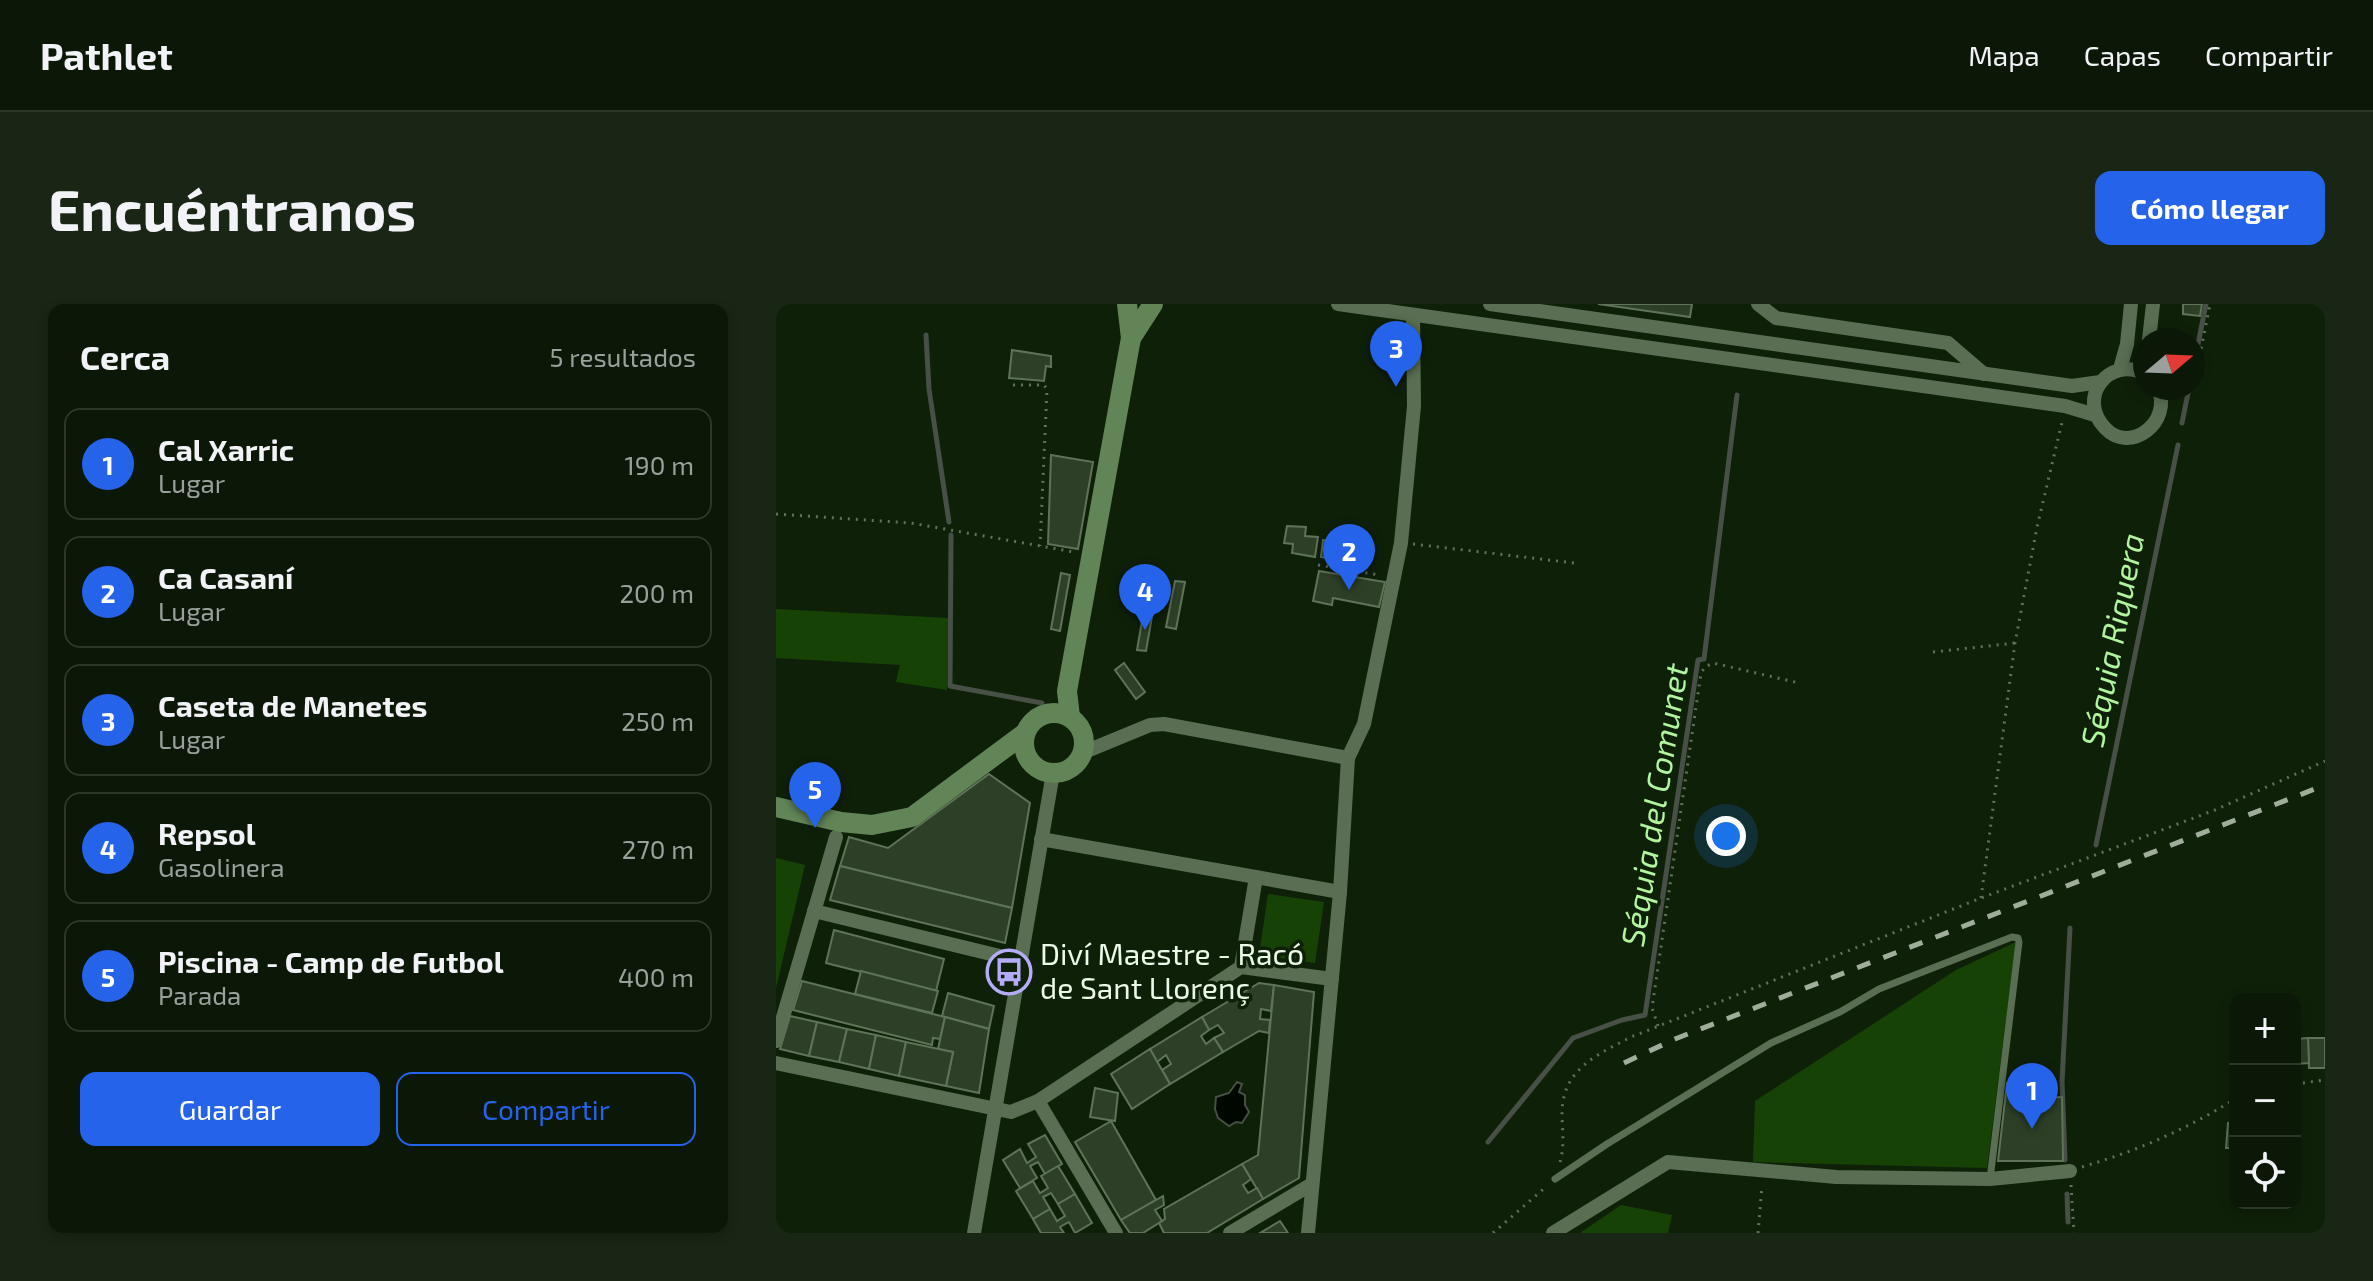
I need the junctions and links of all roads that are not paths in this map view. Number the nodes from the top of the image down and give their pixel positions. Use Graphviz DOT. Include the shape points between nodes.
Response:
graph roads {
  1 [pos="1127,304"];
  2 [pos="1150,304"];
  3 [pos="1338,304"];
  4 [pos="1490,304"];
  5 [pos="1758,304"];
  6 [pos="2131,304"];
  7 [pos="2153,304"];
  8 [pos="1413,315"];
  9 [pos="2150,328"];
  10 [pos="1131,338"];
  11 [pos="2120,369"];
  12 [pos="2133,369"];
  13 [pos="1984,374"];
  14 [pos="2100,382"];
  15 [pos="2160,400"];
  16 [pos="2095,415"];
  17 [pos="1067,691"];
  18 [pos="1049,713"];
  19 [pos="1070,717"];
  20 [pos="1025,733"];
  21 [pos="1000,753"];
  22 [pos="1082,753"];
  23 [pos="1027,756"];
  24 [pos="1348,758"];
  25 [pos="1053,773"];
  26 [pos="776,807"];
  27 [pos="836,837"];
  28 [pos="1041,839"];
  29 [pos="1256,877"];
  30 [pos="1340,892"];
  31 [pos="814,911"];
  32 [pos="1020,961"];
  33 [pos="1241,967"];
  34 [pos="1332,979"];
  35 [pos="776,1041"];
  36 [pos="776,1063"];
  37 [pos="1038,1101"];
  38 [pos="995,1110"];
  39 [pos="2070,1171"];
  40 [pos="1555,1179"];
  41 [pos="1990,1179"];
  42 [pos="1312,1184"];
  43 [pos="974,1233"];
  44 [pos="1116,1233"];
  45 [pos="1230,1233"];
  46 [pos="1308,1233"];
  47 [pos="1553,1233"];
  1 -- 10 [label="street"];
  2 -- 10 [label="street"];
  3 -- 8 [label="street"];
  4 -- 13 [label="street"];
  5 -- 13 [label="street" via="1776,318 1948,343"];
  6 -- 11 [label="street"];
  7 -- 9 [label="street"];
  8 -- 16 [label="street" via="2065,406"];
  8 -- 24 [label="street" via="1414,406 1401,543 1364,724"];
  10 -- 17 [label="street"];
  11 -- 12 [label="street"];
  11 -- 14 [label="street"];
  13 -- 14 [label="street" via="2072,386"];
  14 -- 16 [label="street" via="2093,397"];
  15 -- 16 [label="street" via="2154,425 2126,438 2107,431"];
  17 -- 18 [label="street"];
  17 -- 19 [label="street"];
  18 -- 19 [label="street"];
  18 -- 20 [label="street" via="1034,719"];
  19 -- 22 [label="street" via="1082,733"];
  20 -- 21 [label="street"];
  20 -- 23 [label="street"];
  21 -- 23 [label="street"];
  21 -- 26 [label="street" via="912,817 872,825"];
  22 -- 24 [label="street" via="1164,724"];
  22 -- 25 [label="street" via="1068,770"];
  23 -- 25 [label="street" via="1038,769"];
  24 -- 30 [label="street"];
  25 -- 28 [label="street"];
  27 -- 31 [label="street"];
  28 -- 29 [label="street"];
  28 -- 32 [label="street"];
  29 -- 30 [label="street"];
  29 -- 33 [label="street"];
  30 -- 34 [label="street"];
  31 -- 32 [label="street"];
  31 -- 35 [label="street"];
  32 -- 38 [label="street"];
  33 -- 34 [label="street"];
  33 -- 37 [label="street"];
  34 -- 42 [label="street"];
  36 -- 38 [label="street"];
  37 -- 38 [label="street" via="1011,1112"];
  37 -- 44 [label="street"];
  38 -- 43 [label="street"];
  39 -- 41 [label="street"];
  40 -- 41 [label="lane" via="1771,1043 1879,989 2012,937 2019,942"];
  41 -- 47 [label="street" via="1836,1177 1668,1162"];
  42 -- 45 [label="street"];
  42 -- 46 [label="street"];
}
